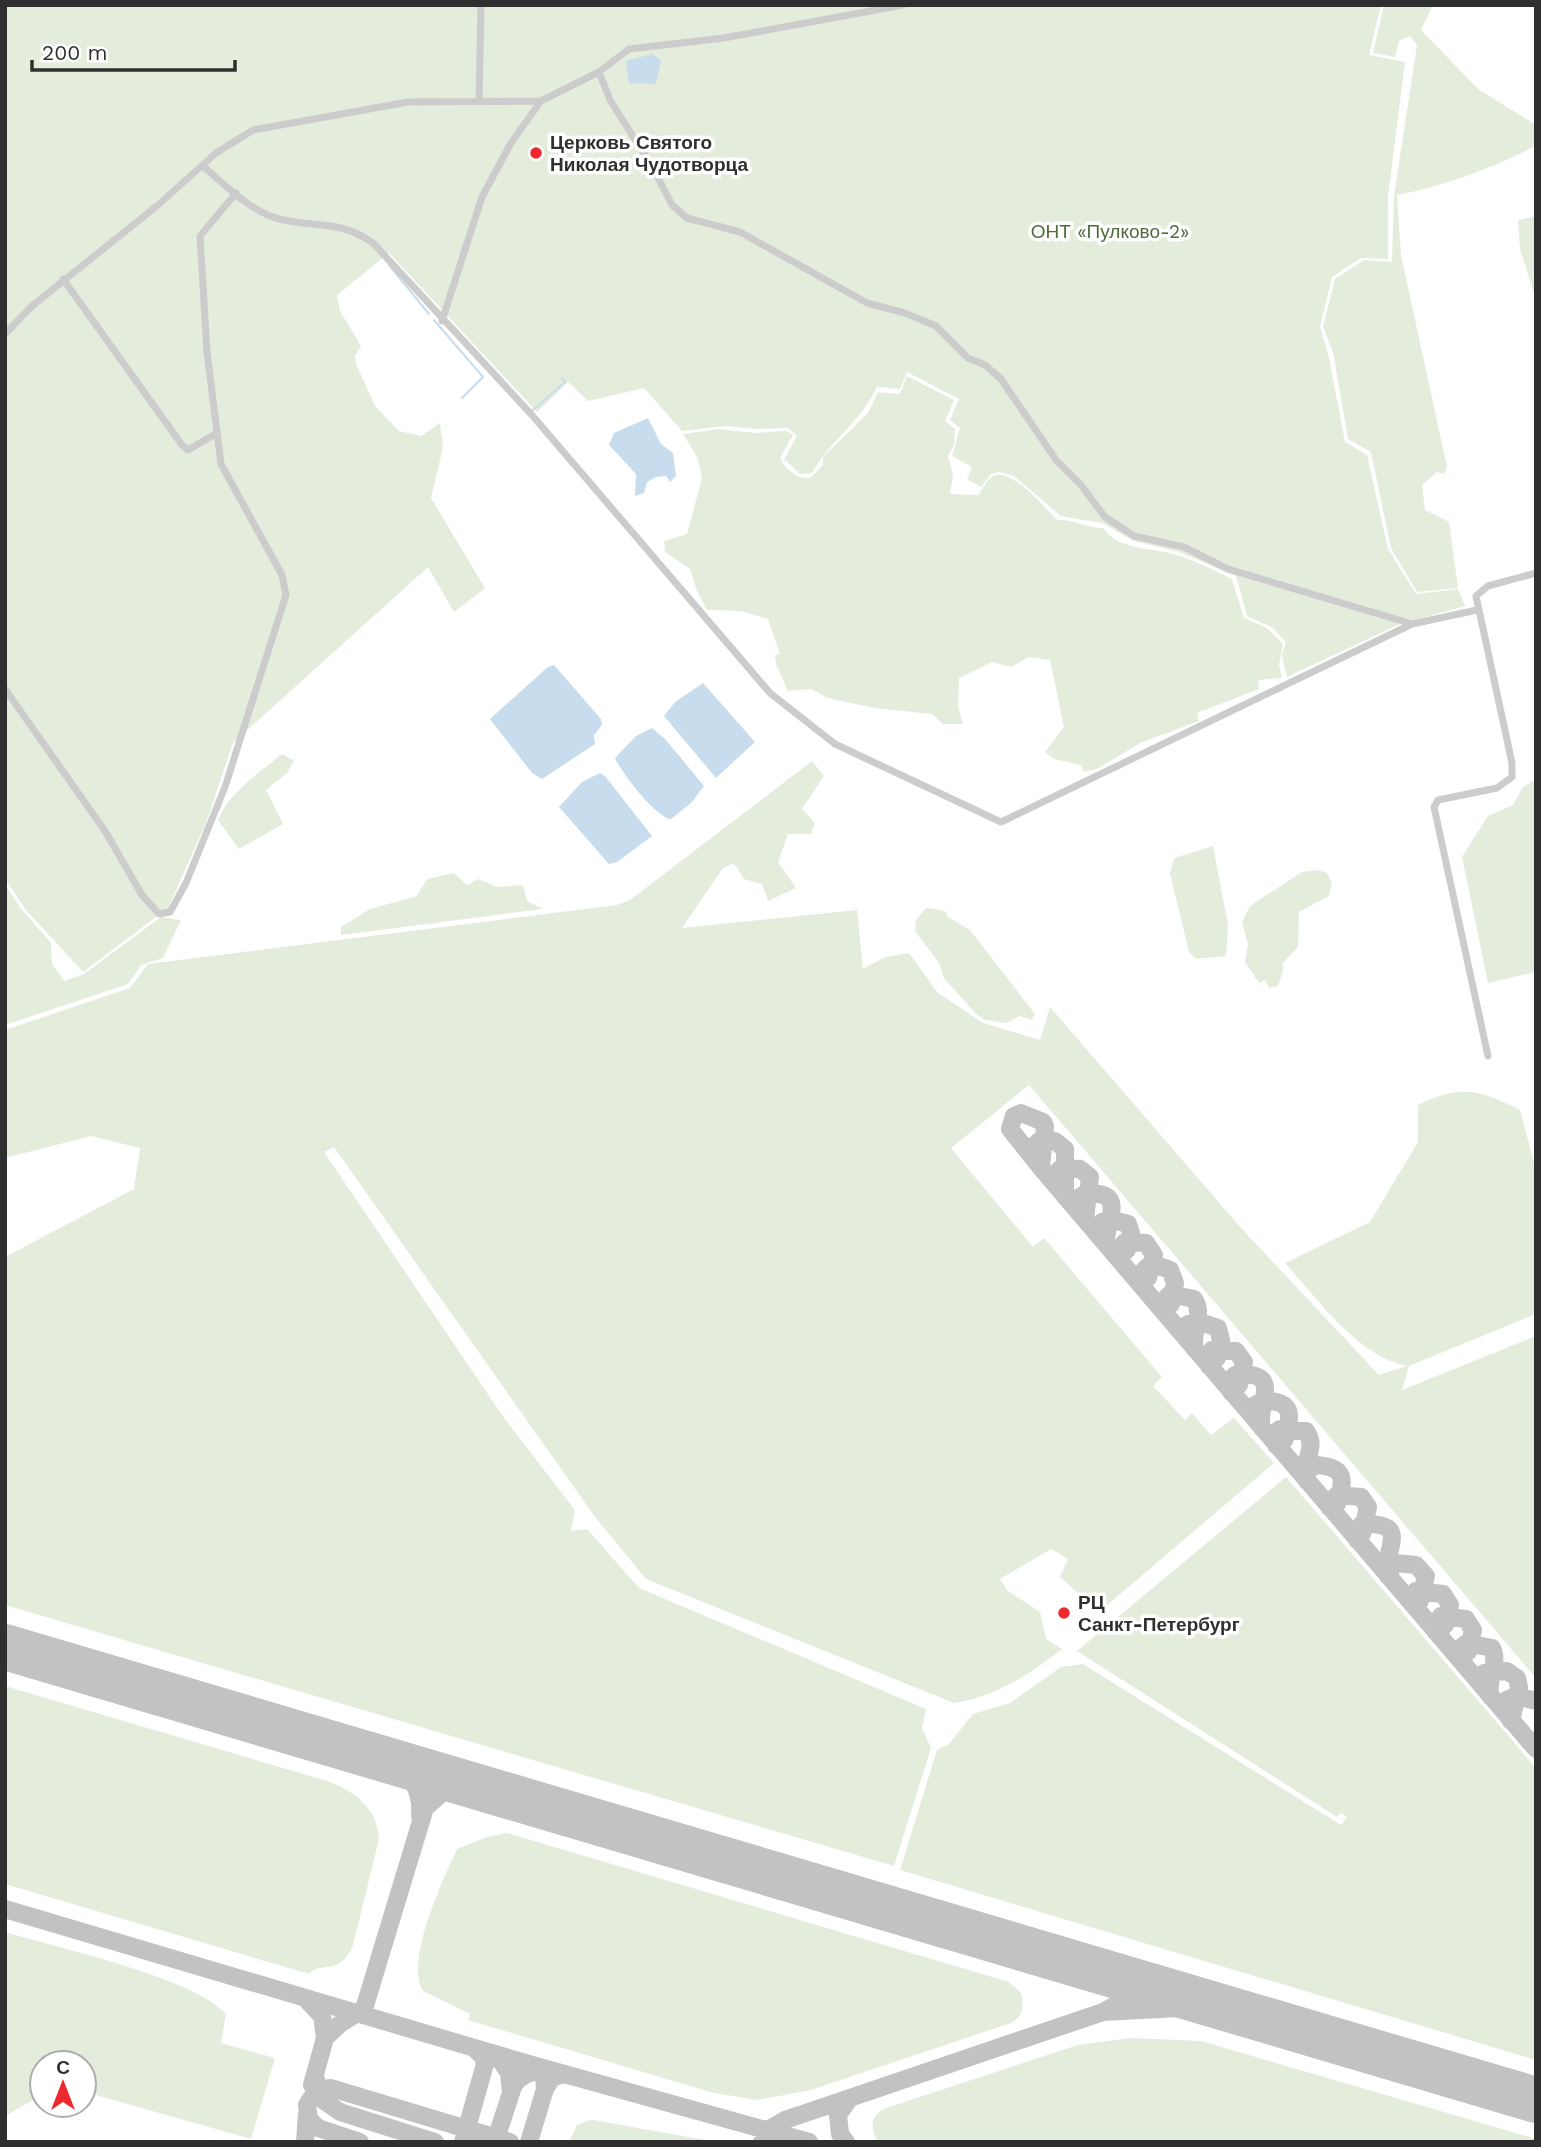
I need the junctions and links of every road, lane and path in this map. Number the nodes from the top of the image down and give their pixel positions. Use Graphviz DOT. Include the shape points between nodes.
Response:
graph roads {
  1 [pos="481,5"];
  2 [pos="903,5"];
  3 [pos="599,72"];
  4 [pos="541,101"];
  5 [pos="479,102"];
  6 [pos="203,166"];
  7 [pos="236,193"];
  8 [pos="63,279"];
  9 [pos="442,321"];
  10 [pos="5,334"];
  11 [pos="217,433"];
  12 [pos="1536,573"];
  13 [pos="1477,610"];
  14 [pos="1412,624"];
  15 [pos="5,689"];
  16 [pos="1488,1056"];
  1 -- 5 [label="street"];
  2 -- 3 [label="street" via="724,38 629,49"];
  3 -- 4 [label="street"];
  3 -- 14 [label="street" via="610,100 672,205 687,218 740,232 867,303 936,326 968,358 1001,379 1056,460 1105,517 1134,536 1184,547 1228,569"];
  4 -- 5 [label="street"];
  4 -- 9 [label="street" via="482,197"];
  5 -- 6 [label="street" via="408,102 271,126 238,137"];
  6 -- 7 [label="street"];
  6 -- 8 [label="street"];
  7 -- 9 [label="street" via="279,219 321,222 359,233 388,258"];
  7 -- 11 [label="street" via="200,236"];
  8 -- 10 [label="street"];
  8 -- 11 [label="street" via="182,445 188,450"];
  9 -- 14 [label="street" via="530,414 770,693 835,744 1001,822"];
  11 -- 15 [label="street" via="226,476 282,575 286,595 225,787 170,912 159,914 142,895 105,831"];
  12 -- 13 [label="street" via="1488,586 1476,596"];
  13 -- 14 [label="street"];
  13 -- 16 [label="street" via="1514,771 1497,788 1438,800 1434,807"];
}
